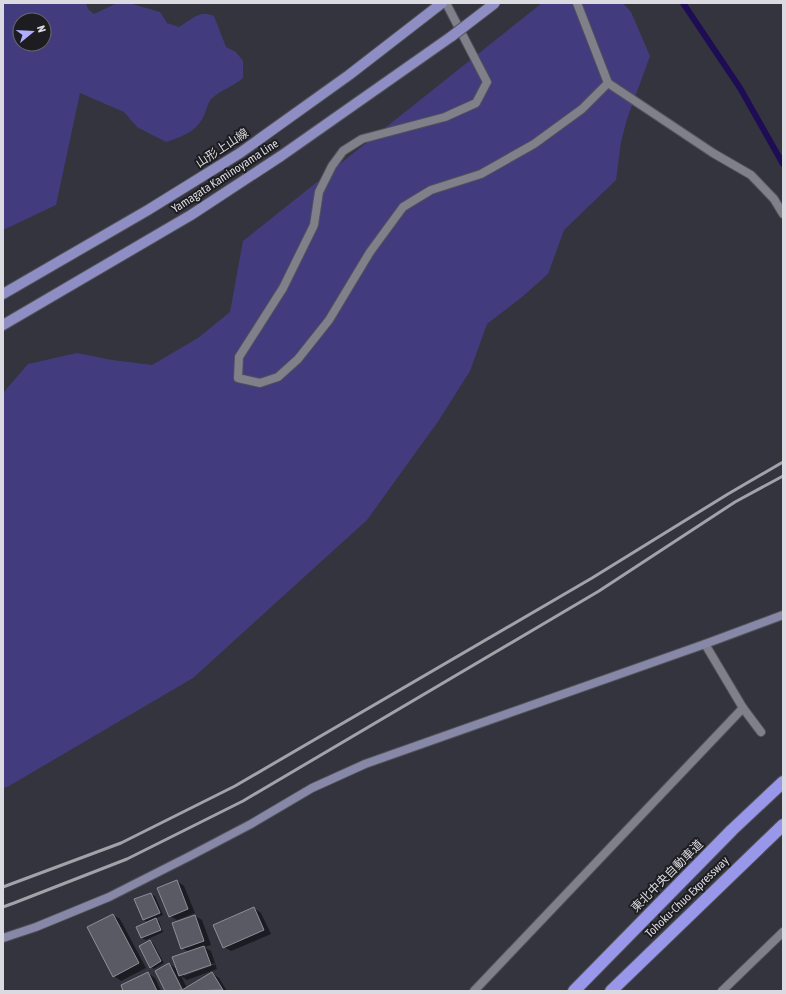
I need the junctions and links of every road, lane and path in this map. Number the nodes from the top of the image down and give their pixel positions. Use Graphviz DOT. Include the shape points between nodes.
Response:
graph roads {
  1 [pos="446,3"];
  2 [pos="495,3"];
  3 [pos="577,3"];
  4 [pos="438,6"];
  5 [pos="608,83"];
  6 [pos="783,214"];
  7 [pos="3,294"];
  8 [pos="3,325"];
  9 [pos="783,615"];
  10 [pos="705,644"];
  11 [pos="744,708"];
  12 [pos="761,732"];
  13 [pos="783,782"];
  14 [pos="783,825"];
  15 [pos="783,932"];
  16 [pos="3,938"];
  17 [pos="474,991"];
  18 [pos="574,991"];
  19 [pos="611,991"];
  20 [pos="722,991"];
  1 -- 5 [label="lane" via="487,82 476,103 445,117 362,139 343,151 319,192 314,225 283,288 239,357 238,378 260,382 272,379 278,377 298,359 329,320 370,252 403,207 431,190 481,174 534,144 582,109"];
  2 -- 8 [label="main road, Yamagata Kaminoyama Line, bridge" via="280,156 191,215"];
  3 -- 5 [label="lane"];
  4 -- 7 [label="main road, 山形上山線" via="349,75 240,153"];
  5 -- 6 [label="lane" via="713,153 751,175 774,199"];
  9 -- 10 [label="street"];
  10 -- 11 [label="lane"];
  10 -- 16 [label="street" via="365,764 312,788 204,849 109,897"];
  11 -- 12 [label="lane"];
  11 -- 17 [label="lane"];
  13 -- 18 [label="highway, 東北中央自動車道" via="732,830"];
  14 -- 19 [label="highway, Tohoku-Chuo Expressway"];
  15 -- 20 [label="lane"];
}
